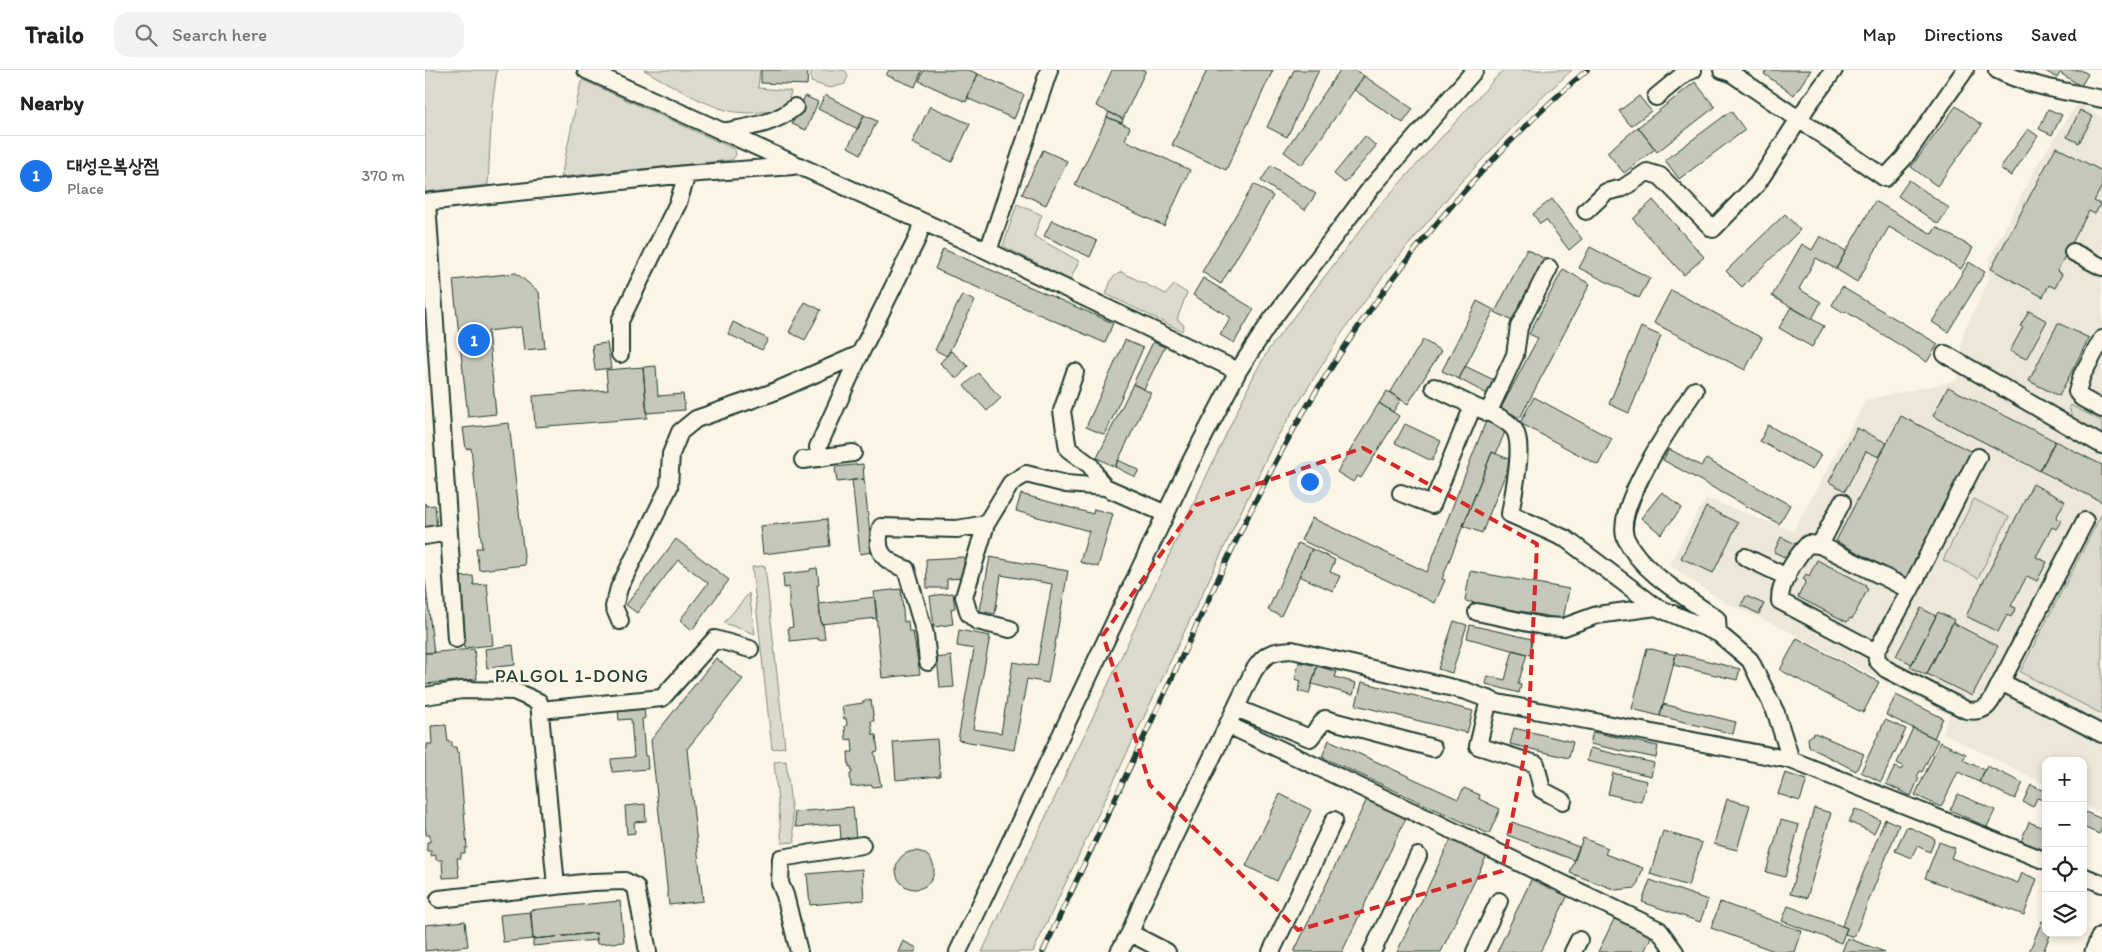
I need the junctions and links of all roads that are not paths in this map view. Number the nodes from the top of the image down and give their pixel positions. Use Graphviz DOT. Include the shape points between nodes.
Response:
graph roads {
  1 [pos="586,70"];
  2 [pos="1049,70"];
  3 [pos="1475,70"];
  4 [pos="1693,70"];
  5 [pos="1722,70"];
  6 [pos="1833,70"];
  7 [pos="1965,70"];
  8 [pos="1997,70"];
  9 [pos="1656,97"];
  10 [pos="2102,99"];
  11 [pos="795,107"];
  12 [pos="1799,118"];
  13 [pos="722,132"];
  14 [pos="796,166"];
  15 [pos="687,174"];
  16 [pos="426,202"];
  17 [pos="1586,210"];
  18 [pos="922,222"];
  19 [pos="988,251"];
  20 [pos="2073,252"];
  21 [pos="1549,268"];
  22 [pos="2102,268"];
  23 [pos="2102,339"];
  24 [pos="620,354"];
  25 [pos="860,354"];
  26 [pos="1945,354"];
  27 [pos="1238,371"];
  28 [pos="1075,372"];
  29 [pos="1434,387"];
  30 [pos="1695,390"];
  31 [pos="2102,409"];
  32 [pos="1481,410"];
  33 [pos="2102,445"];
  34 [pos="853,453"];
  35 [pos="1979,457"];
  36 [pos="820,458"];
  37 [pos="803,460"];
  38 [pos="1105,487"];
  39 [pos="1401,493"];
  40 [pos="1842,502"];
  41 [pos="1166,514"];
  42 [pos="2085,521"];
  43 [pos="986,524"];
  44 [pos="449,532"];
  45 [pos="425,536"];
  46 [pos="1820,545"];
  47 [pos="1745,557"];
  48 [pos="1787,577"];
  49 [pos="1910,590"];
  50 [pos="1656,607"];
  51 [pos="1477,612"];
  52 [pos="620,621"];
  53 [pos="1010,628"];
  54 [pos="1718,633"];
  55 [pos="456,638"];
  56 [pos="750,649"];
  57 [pos="1876,652"];
  58 [pos="928,662"];
  59 [pos="2001,682"];
  60 [pos="425,696"];
  61 [pos="1489,699"];
  62 [pos="1236,708"];
  63 [pos="540,710"];
  64 [pos="1228,725"];
  65 [pos="2102,734"];
  66 [pos="1433,748"];
  67 [pos="1791,760"];
  68 [pos="1563,801"];
  69 [pos="1335,820"];
  70 [pos="862,844"];
  71 [pos="1418,856"];
  72 [pos="2042,859"];
  73 [pos="2087,878"];
  74 [pos="2102,884"];
  75 [pos="556,886"];
  76 [pos="439,899"];
  77 [pos="1499,901"];
  78 [pos="1130,933"];
  79 [pos="2102,938"];
  80 [pos="648,952"];
  81 [pos="799,952"];
  82 [pos="958,952"];
  83 [pos="1119,952"];
  84 [pos="1167,952"];
  85 [pos="1271,952"];
  86 [pos="1372,952"];
  87 [pos="1475,952"];
  88 [pos="1675,952"];
  89 [pos="2096,952"];
  1 -- 13 [label="street"];
  2 -- 19 [label="street"];
  3 -- 27 [label="street" via="1370,189 1281,307"];
  4 -- 9 [label="street"];
  5 -- 12 [label="street" via="1731,72"];
  6 -- 12 [label="street"];
  7 -- 12 [label="street" via="1903,158 1885,178"];
  8 -- 10 [label="street" via="2065,93"];
  11 -- 13 [label="street" via="783,117"];
  12 -- 17 [label="street" via="1757,184 1713,229 1660,176 1647,172 1623,188 1606,192"];
  13 -- 14 [label="street"];
  14 -- 15 [label="street"];
  14 -- 18 [label="street"];
  15 -- 16 [label="street"];
  15 -- 24 [label="street" via="678,203 620,321"];
  16 -- 44 [label="street"];
  18 -- 19 [label="street"];
  18 -- 25 [label="street" via="917,239"];
  19 -- 27 [label="street"];
  20 -- 22 [label="street"];
  21 -- 32 [label="street" via="1519,327 1515,355"];
  23 -- 31 [label="street" via="2077,392"];
  25 -- 36 [label="street" via="818,447"];
  25 -- 52 [label="street" via="771,393 696,419 680,432 671,454 669,487 619,588 614,607"];
  26 -- 33 [label="street"];
  27 -- 41 [label="street"];
  28 -- 38 [label="street" via="1062,411 1068,449 1091,466"];
  29 -- 32 [label="street"];
  30 -- 54 [label="street" via="1658,445 1631,500 1623,526 1625,539 1643,563 1717,619"];
  32 -- 39 [label="street" via="1432,505"];
  32 -- 50 [label="street" via="1515,430 1519,450 1510,514 1566,539"];
  34 -- 36 [label="street"];
  35 -- 49 [label="street"];
  36 -- 37 [label="street"];
  38 -- 41 [label="street"];
  38 -- 43 [label="street" via="1066,484 1026,474 1011,483"];
  40 -- 46 [label="street"];
  41 -- 82 [label="street"];
  42 -- 59 [label="street"];
  43 -- 53 [label="street" via="964,597 969,614 977,621"];
  43 -- 58 [label="street" via="957,529 881,527 877,540 879,551 892,564 906,569 925,634"];
  44 -- 45 [label="street"];
  44 -- 55 [label="street"];
  46 -- 48 [label="street" via="1808,544 1796,557"];
  46 -- 49 [label="street"];
  47 -- 48 [label="street"];
  48 -- 57 [label="street" via="1780,600"];
  49 -- 57 [label="street"];
  50 -- 51 [label="street" via="1597,616 1565,627 1543,626"];
  50 -- 54 [label="street"];
  54 -- 67 [label="street" via="1750,660 1776,713"];
  56 -- 63 [label="street" via="715,639 662,698"];
  57 -- 59 [label="street" via="1877,660 1886,669 1966,710 1978,712 1987,707"];
  59 -- 65 [label="street"];
  60 -- 63 [label="street" via="462,690 514,691 539,702"];
  61 -- 62 [label="street" via="1292,650 1270,653 1261,659"];
  61 -- 67 [label="street"];
  61 -- 68 [label="street" via="1478,746 1536,764 1542,790"];
  62 -- 64 [label="street"];
  62 -- 66 [label="street" via="1310,738 1325,719"];
  63 -- 75 [label="street"];
  64 -- 78 [label="street"];
  64 -- 88 [label="street" via="1659,930"];
  67 -- 72 [label="street"];
  69 -- 85 [label="street"];
  70 -- 81 [label="street" via="781,858 780,883"];
  71 -- 86 [label="street"];
  73 -- 74 [label="street"];
  75 -- 76 [label="street"];
  75 -- 80 [label="street" via="625,881 636,887"];
  77 -- 87 [label="street"];
  78 -- 83 [label="street"];
  78 -- 84 [label="street"];
  79 -- 89 [label="main road"];
}
